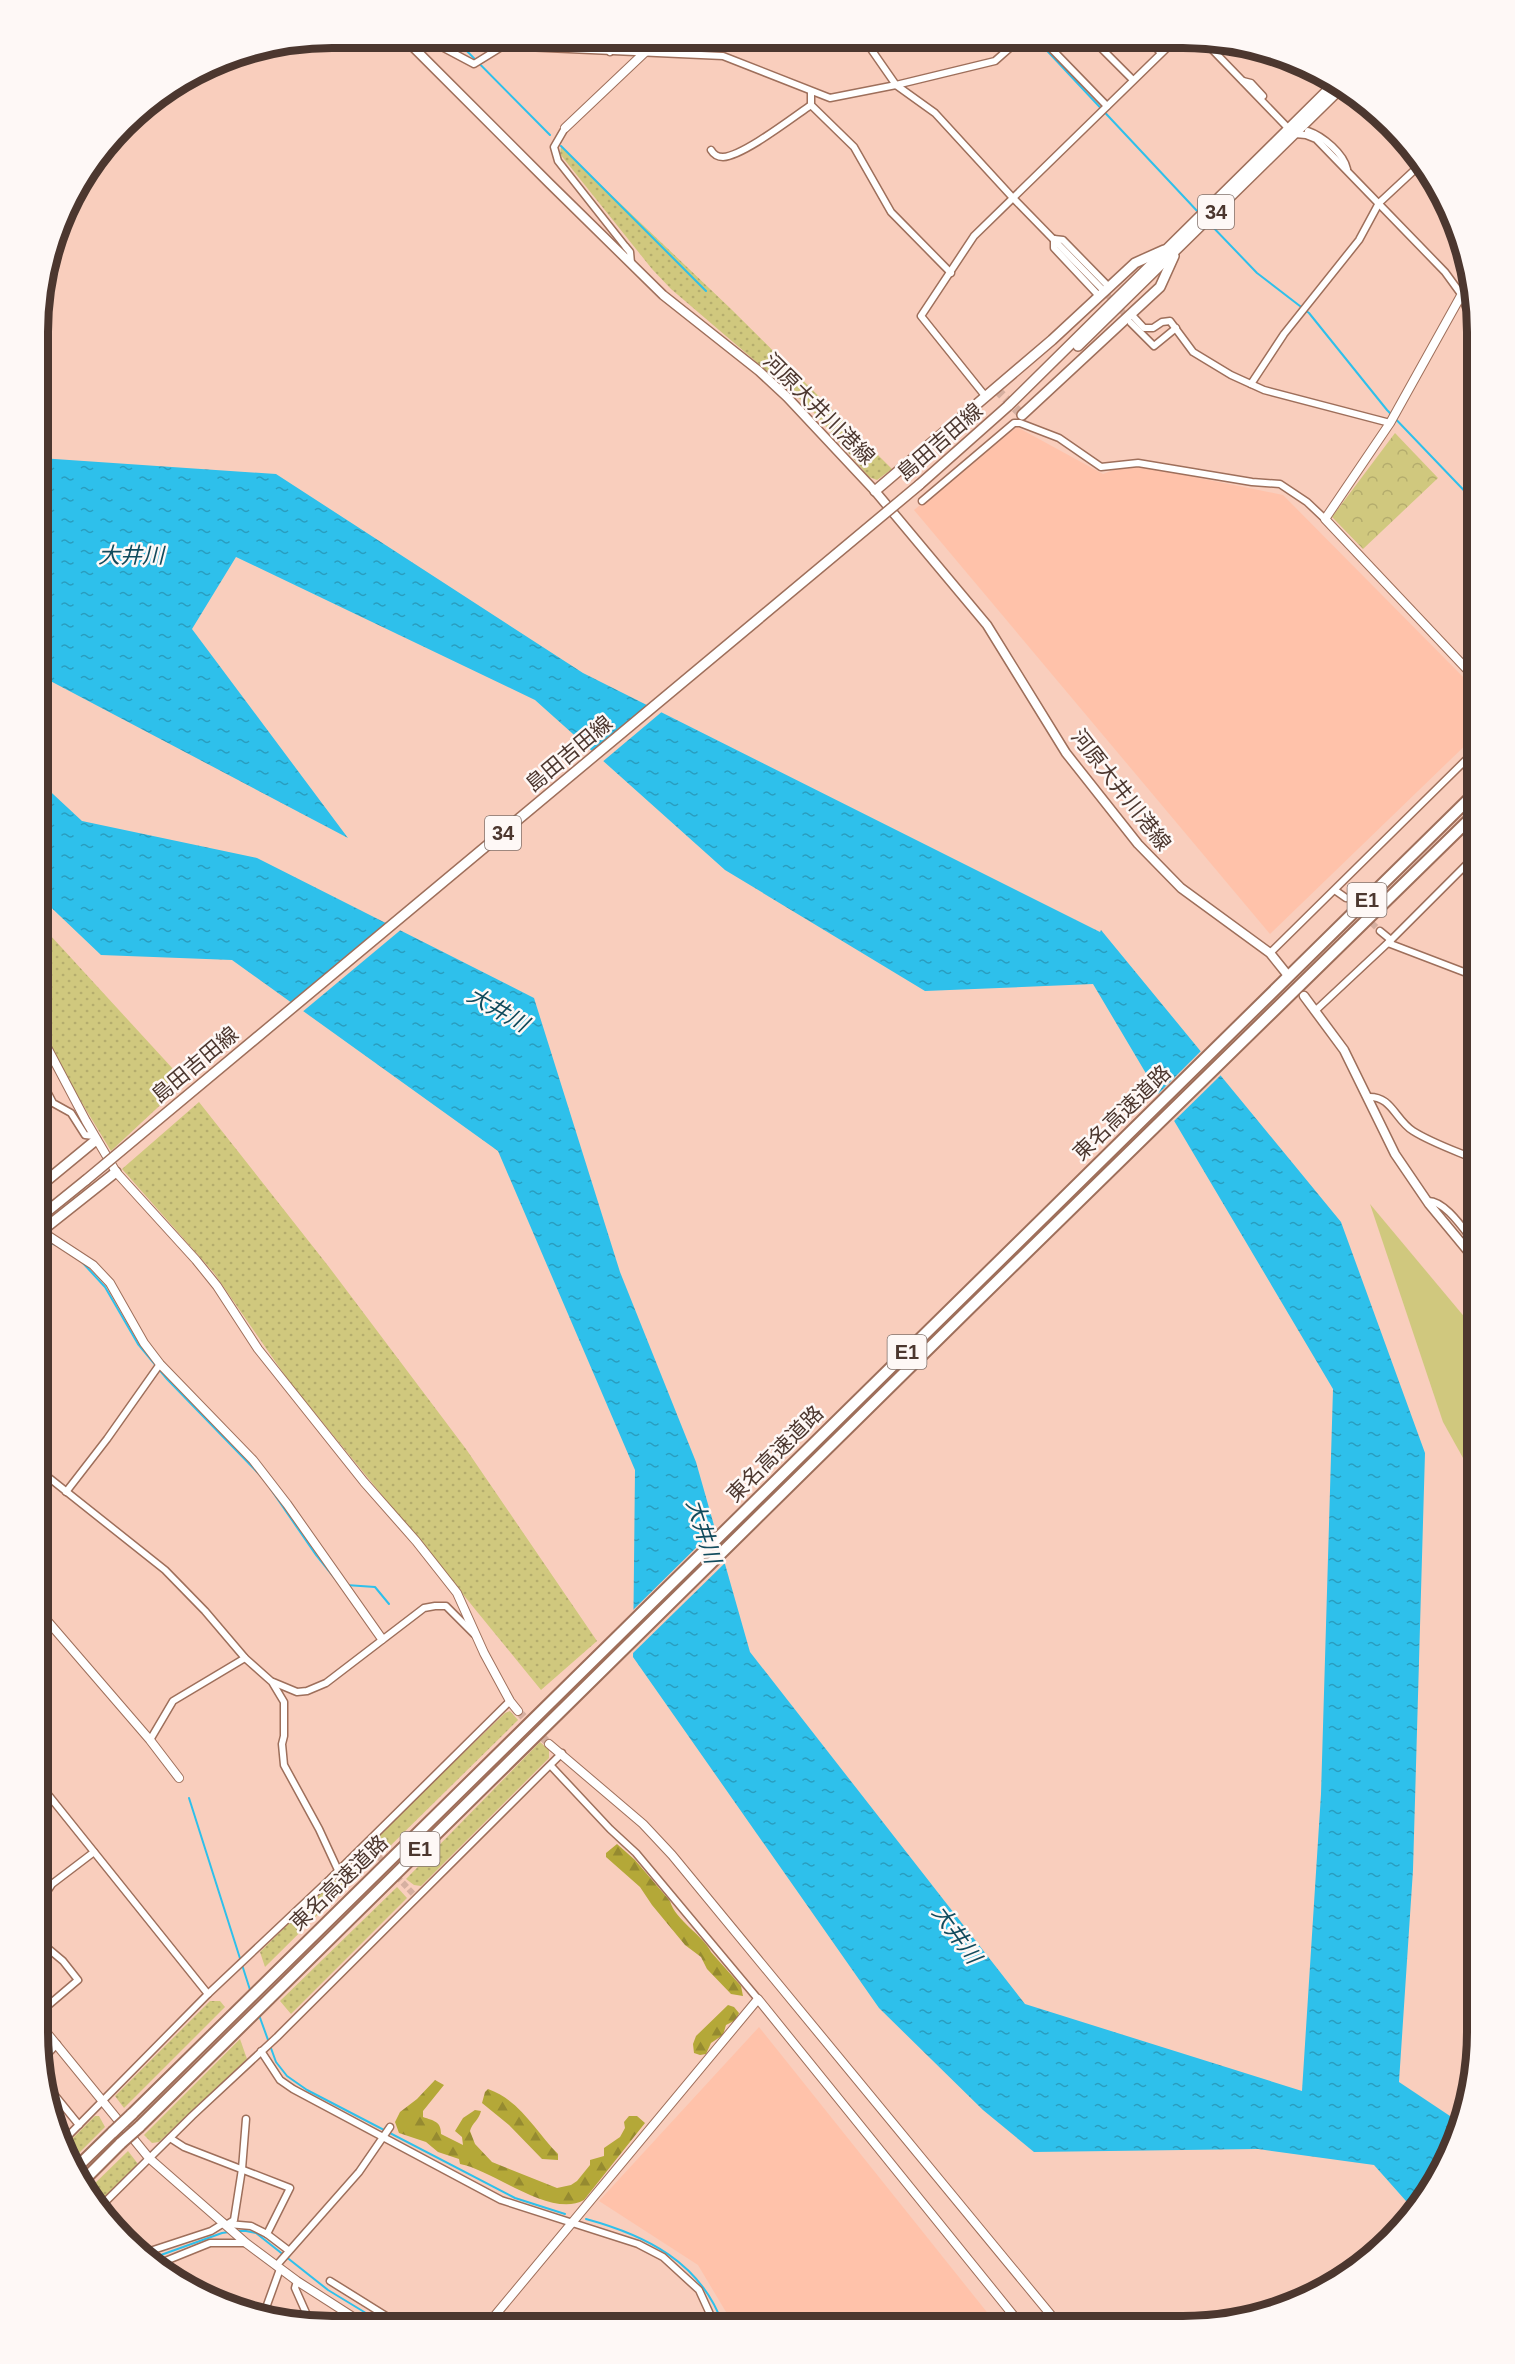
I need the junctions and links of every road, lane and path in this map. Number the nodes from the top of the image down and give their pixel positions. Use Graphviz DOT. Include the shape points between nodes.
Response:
graph roads {
  1 [pos="414,48"];
  2 [pos="444,48"];
  3 [pos="501,48"];
  4 [pos="539,48"];
  5 [pos="607,48"];
  6 [pos="650,48"];
  7 [pos="870,48"];
  8 [pos="1010,48"];
  9 [pos="1051,48"];
  10 [pos="1101,48"];
  11 [pos="1156,48"];
  12 [pos="1166,48"];
  13 [pos="1213,50"];
  14 [pos="610,52"];
  15 [pos="645,53"];
  16 [pos="1161,53"];
  17 [pos="1133,81"];
  18 [pos="896,85"];
  19 [pos="1329,88"];
  20 [pos="811,92"];
  21 [pos="1335,92"];
  22 [pos="811,105"];
  23 [pos="1107,106"];
  24 [pos="565,128"];
  25 [pos="1290,128"];
  26 [pos="1308,130"];
  27 [pos="711,150"];
  28 [pos="1415,169"];
  29 [pos="1347,171"];
  30 [pos="1013,198"];
  31 [pos="1379,203"];
  32 [pos="1053,239"];
  33 [pos="1173,249"];
  34 [pos="631,264"];
  35 [pos="951,273"];
  36 [pos="1464,289"];
  37 [pos="1103,290"];
  38 [pos="1461,294"];
  39 [pos="1466,305"];
  40 [pos="1131,318"];
  41 [pos="1176,328"];
  42 [pos="1251,384"];
  43 [pos="986,398"];
  44 [pos="1022,415"];
  45 [pos="1390,423"];
  46 [pos="874,491"];
  47 [pos="922,501"];
  48 [pos="1325,519"];
  49 [pos="1467,669"];
  50 [pos="1467,759"];
  51 [pos="1467,801"];
  52 [pos="1467,822"];
  53 [pos="1467,864"];
  54 [pos="1336,891"];
  55 [pos="1346,898"];
  56 [pos="1380,931"];
  57 [pos="1390,941"];
  58 [pos="1270,953"];
  59 [pos="1286,973"];
  60 [pos="1467,973"];
  61 [pos="1304,996"];
  62 [pos="1315,1011"];
  63 [pos="48,1049"];
  64 [pos="48,1093"];
  65 [pos="1367,1097"];
  66 [pos="95,1138"];
  67 [pos="1467,1155"];
  68 [pos="116,1172"];
  69 [pos="48,1179"];
  70 [pos="1427,1201"];
  71 [pos="48,1211"];
  72 [pos="48,1224"];
  73 [pos="1467,1234"];
  74 [pos="48,1235"];
  75 [pos="1467,1250"];
  76 [pos="158,1367"];
  77 [pos="48,1477"];
  78 [pos="66,1492"];
  79 [pos="48,1622"];
  80 [pos="477,1635"];
  81 [pos="382,1639"];
  82 [pos="245,1658"];
  83 [pos="272,1682"];
  84 [pos="510,1701"];
  85 [pos="518,1711"];
  86 [pos="150,1740"];
  87 [pos="549,1744"];
  88 [pos="562,1753"];
  89 [pos="551,1766"];
  90 [pos="179,1778"];
  91 [pos="48,1794"];
  92 [pos="94,1851"];
  93 [pos="338,1870"];
  94 [pos="48,1890"];
  95 [pos="48,1948"];
  96 [pos="208,1994"];
  97 [pos="758,1999"];
  98 [pos="48,2006"];
  99 [pos="48,2034"];
  100 [pos="57,2044"];
  101 [pos="263,2049"];
  102 [pos="49,2052"];
  103 [pos="55,2096"];
  104 [pos="104,2102"];
  105 [pos="246,2119"];
  106 [pos="79,2125"];
  107 [pos="390,2128"];
  108 [pos="68,2136"];
  109 [pos="170,2138"];
  110 [pos="384,2138"];
  111 [pos="149,2158"];
  112 [pos="81,2164"];
  113 [pos="242,2169"];
  114 [pos="88,2176"];
  115 [pos="105,2202"];
  116 [pos="572,2223"];
  117 [pos="226,2224"];
  118 [pos="267,2234"];
  119 [pos="246,2243"];
  120 [pos="151,2251"];
  121 [pos="288,2252"];
  122 [pos="165,2261"];
  123 [pos="279,2265"];
  124 [pos="297,2281"];
  125 [pos="330,2281"];
  126 [pos="265,2308"];
  127 [pos="307,2315"];
  128 [pos="352,2316"];
  129 [pos="386,2316"];
  130 [pos="494,2316"];
  131 [pos="711,2316"];
  132 [pos="1014,2316"];
  133 [pos="1052,2316"];
  1 -- 34 [label="main road, 河原大井川港線"];
  2 -- 3 [label="street" via="474,64"];
  4 -- 14 [label="street"];
  5 -- 14 [label="street"];
  6 -- 15 [label="street"];
  7 -- 18 [label="street"];
  8 -- 18 [label="street" via="995,61"];
  9 -- 23 [label="street"];
  10 -- 17 [label="street"];
  11 -- 16 [label="street"];
  12 -- 16 [label="street"];
  13 -- 25 [label="street"];
  14 -- 15 [label="street"];
  15 -- 20 [label="street" via="723,56"];
  15 -- 24 [label="street"];
  16 -- 17 [label="street"];
  17 -- 23 [label="street"];
  18 -- 20 [label="street" via="830,98"];
  18 -- 30 [label="street" via="935,113"];
  19 -- 25 [label="main road, 島田吉田線 / 34"];
  20 -- 22 [label="street"];
  21 -- 25 [label="main road, 島田吉田線 / 34"];
  22 -- 27 [label="street" via="748,147 720,157"];
  22 -- 35 [label="street" via="854,147 891,212"];
  23 -- 30 [label="street"];
  24 -- 34 [label="street" via="554,147 558,161 630,252"];
  25 -- 29 [label="street" via="1316,140"];
  25 -- 33 [label="main road, 島田吉田線 / 34"];
  26 -- 29 [label="street" via="1346,162"];
  28 -- 31 [label="street"];
  29 -- 31 [label="street"];
  30 -- 32 [label="street"];
  30 -- 35 [label="street" via="974,236"];
  31 -- 38 [label="street"];
  31 -- 42 [label="street" via="1359,240 1284,334"];
  32 -- 37 [label="street" via="1054,248"];
  32 -- 37 [label="street" via="1063,240"];
  33 -- 37 [label="main road" via="1135,263"];
  33 -- 40 [label="main road" via="1160,287"];
  33 -- 71 [label="main road, 島田吉田線 / 34, bridge" via="919,485"];
  34 -- 46 [label="main road, 河原大井川港線" via="787,397"];
  35 -- 43 [label="street" via="921,316"];
  36 -- 38 [label="street"];
  37 -- 43 [label="main road"];
  38 -- 39 [label="street"];
  38 -- 45 [label="street"];
  40 -- 41 [label="street" via="1144,328 1170,321"];
  40 -- 41 [label="street" via="1154,346"];
  40 -- 44 [label="main road"];
  41 -- 42 [label="street" via="1193,352"];
  42 -- 45 [label="street"];
  43 -- 46 [label="main road"];
  45 -- 48 [label="street"];
  46 -- 58 [label="main road, 河原大井川港線" via="987,625 1066,753 1138,844 1181,888"];
  47 -- 48 [label="street" via="1014,423 1020,423 1059,438 1101,467 1138,463 1280,484"];
  48 -- 49 [label="street"];
  50 -- 54 [label="street"];
  51 -- 112 [label="highway, 東名高速道路 / E1, bridge"];
  52 -- 114 [label="highway, 東名高速道路 / E1, bridge"];
  53 -- 57 [label="street"];
  54 -- 55 [label="street"];
  54 -- 58 [label="street"];
  56 -- 57 [label="street"];
  57 -- 60 [label="street"];
  57 -- 62 [label="street"];
  58 -- 59 [label="main road, 河原大井川港線"];
  61 -- 62 [label="main road"];
  62 -- 65 [label="main road" via="1344,1050"];
  63 -- 66 [label="street"];
  64 -- 66 [label="street" via="53,1103 72,1113 85,1135"];
  65 -- 67 [label="street" via="1383,1099 1413,1131"];
  65 -- 70 [label="main road" via="1395,1154"];
  66 -- 68 [label="street"];
  66 -- 69 [label="main road"];
  68 -- 72 [label="main road"];
  68 -- 80 [label="street" via="196,1260 258,1349 457,1593"];
  70 -- 73 [label="street" via="1437,1202 1447,1210"];
  70 -- 75 [label="main road"];
  74 -- 76 [label="street" via="93,1265 110,1283"];
  76 -- 78 [label="street"];
  76 -- 81 [label="street" via="252,1460"];
  77 -- 78 [label="street"];
  78 -- 82 [label="street" via="165,1570"];
  79 -- 86 [label="street"];
  80 -- 81 [label="street" via="446,1606 435,1606 424,1608"];
  80 -- 84 [label="street"];
  81 -- 83 [label="street" via="326,1683 307,1691 297,1692"];
  82 -- 83 [label="street"];
  82 -- 86 [label="street" via="173,1701"];
  83 -- 93 [label="street" via="284,1702 284,1765"];
  84 -- 85 [label="street"];
  84 -- 93 [label="street"];
  86 -- 90 [label="street"];
  87 -- 88 [label="street"];
  88 -- 89 [label="street"];
  88 -- 133 [label="street" via="643,1824 672,1855"];
  89 -- 97 [label="street" via="636,1852"];
  89 -- 101 [label="street"];
  91 -- 92 [label="street"];
  92 -- 94 [label="street"];
  92 -- 96 [label="street"];
  93 -- 96 [label="street"];
  95 -- 98 [label="street" via="78,1980"];
  96 -- 104 [label="street"];
  97 -- 116 [label="street"];
  97 -- 132 [label="street"];
  99 -- 100 [label="street"];
  100 -- 102 [label="street"];
  100 -- 104 [label="street"];
  101 -- 109 [label="street"];
  101 -- 110 [label="street" via="280,2080"];
  103 -- 106 [label="street"];
  104 -- 106 [label="street"];
  104 -- 111 [label="street"];
  105 -- 113 [label="street"];
  106 -- 108 [label="street"];
  107 -- 110 [label="street"];
  109 -- 111 [label="street"];
  109 -- 113 [label="street"];
  110 -- 116 [label="street" via="501,2200"];
  110 -- 121 [label="street"];
  111 -- 115 [label="street"];
  111 -- 117 [label="street"];
  113 -- 117 [label="street" via="234,2220"];
  113 -- 118 [label="street" via="290,2188"];
  116 -- 130 [label="street"];
  116 -- 131 [label="street" via="638,2244 663,2257 699,2290"];
  117 -- 118 [label="street" via="251,2226"];
  117 -- 119 [label="street"];
  117 -- 120 [label="street"];
  118 -- 121 [label="street"];
  119 -- 122 [label="street" via="210,2243"];
  119 -- 123 [label="street"];
  121 -- 123 [label="street"];
  123 -- 124 [label="street"];
  123 -- 126 [label="street"];
  124 -- 127 [label="street"];
  124 -- 128 [label="street"];
  125 -- 129 [label="street"];
}
